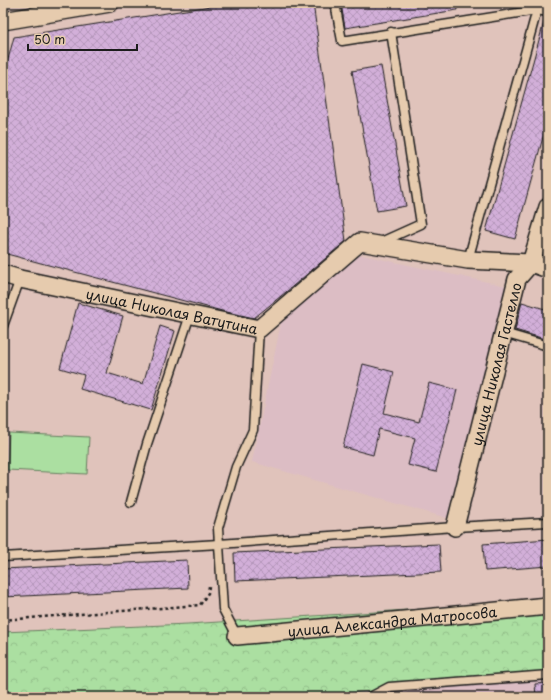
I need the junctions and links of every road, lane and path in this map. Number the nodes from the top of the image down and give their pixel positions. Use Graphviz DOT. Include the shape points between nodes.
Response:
graph roads {
  1 [pos="110,3"];
  2 [pos="335,3"];
  3 [pos="537,10"];
  4 [pos="548,12"];
  5 [pos="3,21"];
  6 [pos="391,32"];
  7 [pos="548,207"];
  8 [pos="375,245"];
  9 [pos="468,260"];
  10 [pos="531,263"];
  11 [pos="548,269"];
  12 [pos="3,274"];
  13 [pos="20,279"];
  14 [pos="190,315"];
  15 [pos="3,326"];
  16 [pos="259,329"];
  17 [pos="504,333"];
  18 [pos="548,346"];
  19 [pos="131,502"];
  20 [pos="548,522"];
  21 [pos="455,527"];
  22 [pos="219,544"];
  23 [pos="3,557"];
  24 [pos="211,579"];
  25 [pos="548,606"];
  26 [pos="3,620"];
  27 [pos="237,636"];
  28 [pos="548,675"];
  29 [pos="370,697"];
  1 -- 5 [label="street"];
  2 -- 6 [label="lane" via="342,41"];
  3 -- 4 [label="lane"];
  3 -- 6 [label="lane"];
  3 -- 9 [label="lane"];
  6 -- 8 [label="lane" via="421,224"];
  7 -- 10 [label="street, улица Николая Гастелло"];
  8 -- 9 [label="street, улица Николая Ватутина"];
  8 -- 16 [label="street, улица Николая Ватутина" via="360,242"];
  9 -- 10 [label="street, улица Николая Ватутина"];
  10 -- 11 [label="street, улица Николая Ватутина"];
  10 -- 17 [label="street, улица Николая Гастелло" via="517,279"];
  12 -- 13 [label="street, улица Николая Ватутина"];
  13 -- 14 [label="street, улица Николая Ватутина"];
  13 -- 15 [label="lane"];
  14 -- 16 [label="street, улица Николая Ватутина"];
  14 -- 19 [label="lane" via="147,444"];
  16 -- 22 [label="lane" via="253,430 234,475 218,528"];
  17 -- 18 [label="lane"];
  17 -- 21 [label="street, улица Николая Гастелло"];
  20 -- 21 [label="lane"];
  21 -- 22 [label="lane"];
  22 -- 23 [label="lane"];
  22 -- 27 [label="lane" via="223,609"];
  24 -- 26 [label="path" via="208,593 200,605"];
  25 -- 27 [label="street, улица Александра Матросова"];
  28 -- 29 [label="lane" via="389,687"];
}
